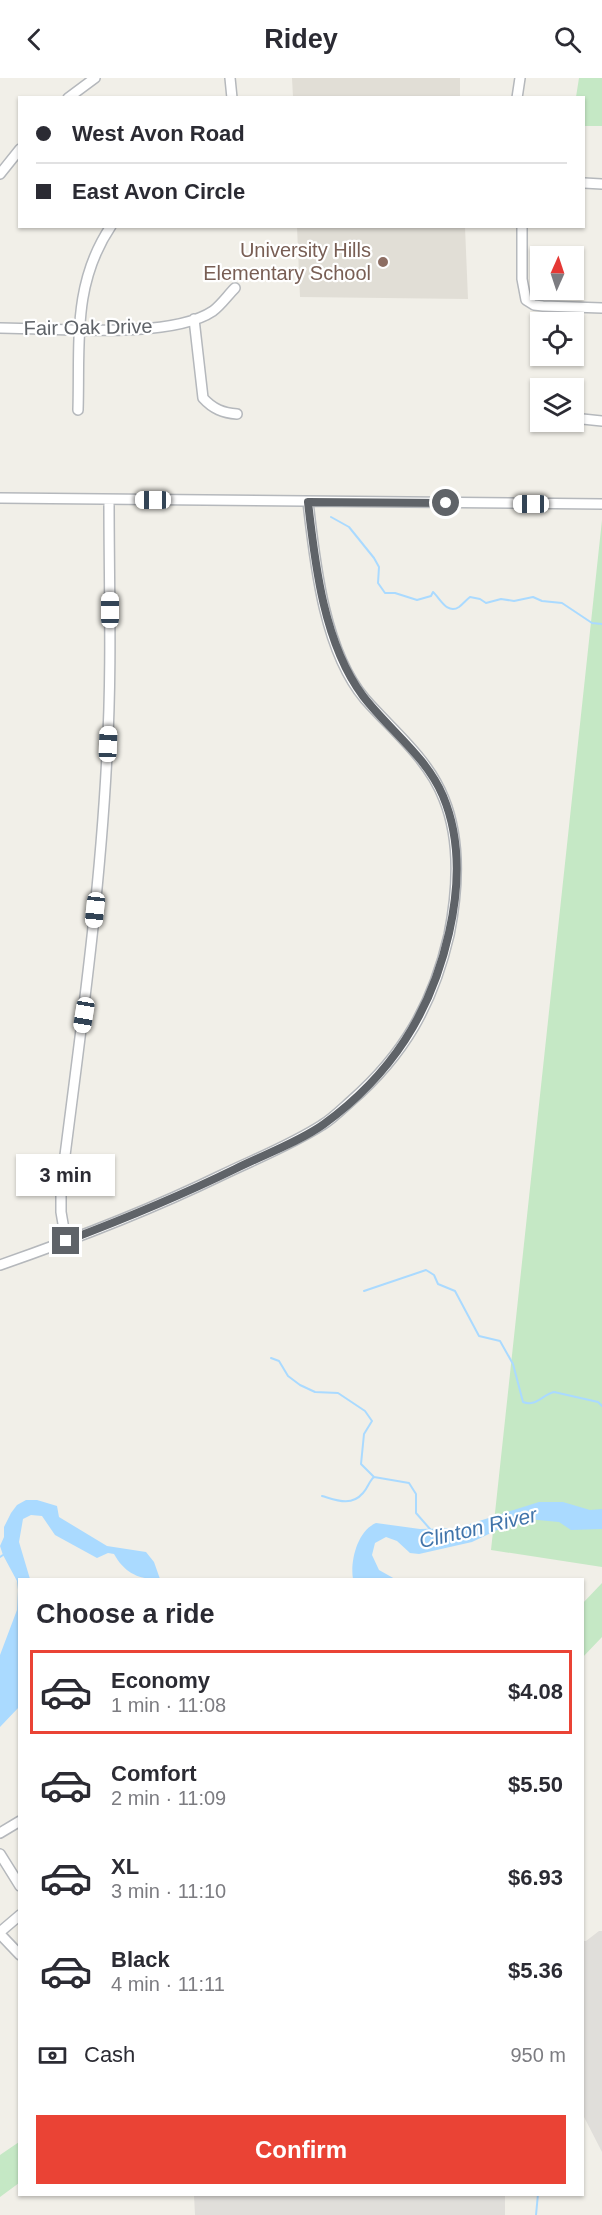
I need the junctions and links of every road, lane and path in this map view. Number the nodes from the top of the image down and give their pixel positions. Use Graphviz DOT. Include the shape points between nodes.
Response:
graph roads {
  1 [pos="95,78"];
  2 [pos="230,78"];
  3 [pos="519,78"];
  4 [pos="71,96"];
  5 [pos="232,96"];
  6 [pos="517,96"];
  7 [pos="18,152"];
  8 [pos="0,174"];
  9 [pos="585,183"];
  10 [pos="602,184"];
  11 [pos="110,228"];
  12 [pos="522,228"];
  13 [pos="236,288"];
  14 [pos="602,308"];
  15 [pos="194,319"];
  16 [pos="0,328"];
  17 [pos="79,329"];
  18 [pos="78,410"];
  19 [pos="237,414"];
  20 [pos="584,419"];
  21 [pos="602,420"];
  22 [pos="0,498"];
  23 [pos="109,500"];
  24 [pos="308,502"];
  25 [pos="602,504"];
  26 [pos="66,1241"];
  27 [pos="0,1265"];
  28 [pos="18,1822"];
  29 [pos="0,1833"];
  30 [pos="0,1854"];
  31 [pos="18,1883"];
  32 [pos="18,1917"];
  33 [pos="0,1933"];
  34 [pos="18,1953"];
  1 -- 4 [label="street"];
  2 -- 5 [label="street"];
  3 -- 6 [label="street"];
  7 -- 8 [label="street"];
  9 -- 10 [label="street"];
  11 -- 17 [label="street" via="85,278"];
  12 -- 14 [label="street" via="526,300 543,306"];
  13 -- 15 [label="street, Fair Oak Drive" via="214,310"];
  15 -- 17 [label="street, Fair Oak Drive" via="148,329"];
  15 -- 19 [label="street" via="203,398 222,413"];
  16 -- 17 [label="street, Fair Oak Drive"];
  17 -- 18 [label="street"];
  20 -- 21 [label="street"];
  22 -- 23 [label="street"];
  23 -- 24 [label="street"];
  23 -- 26 [label="street" via="107,757 87,997 61,1187"];
  24 -- 25 [label="street"];
  24 -- 26 [label="street" via="327,615 344,666 365,699 430,772 453,825 453,915 443,961 415,1027 396,1054 365,1089 323,1125 189,1191"];
  26 -- 27 [label="street"];
  28 -- 29 [label="street"];
  30 -- 31 [label="street"];
  32 -- 33 [label="street"];
  33 -- 34 [label="street"];
}
